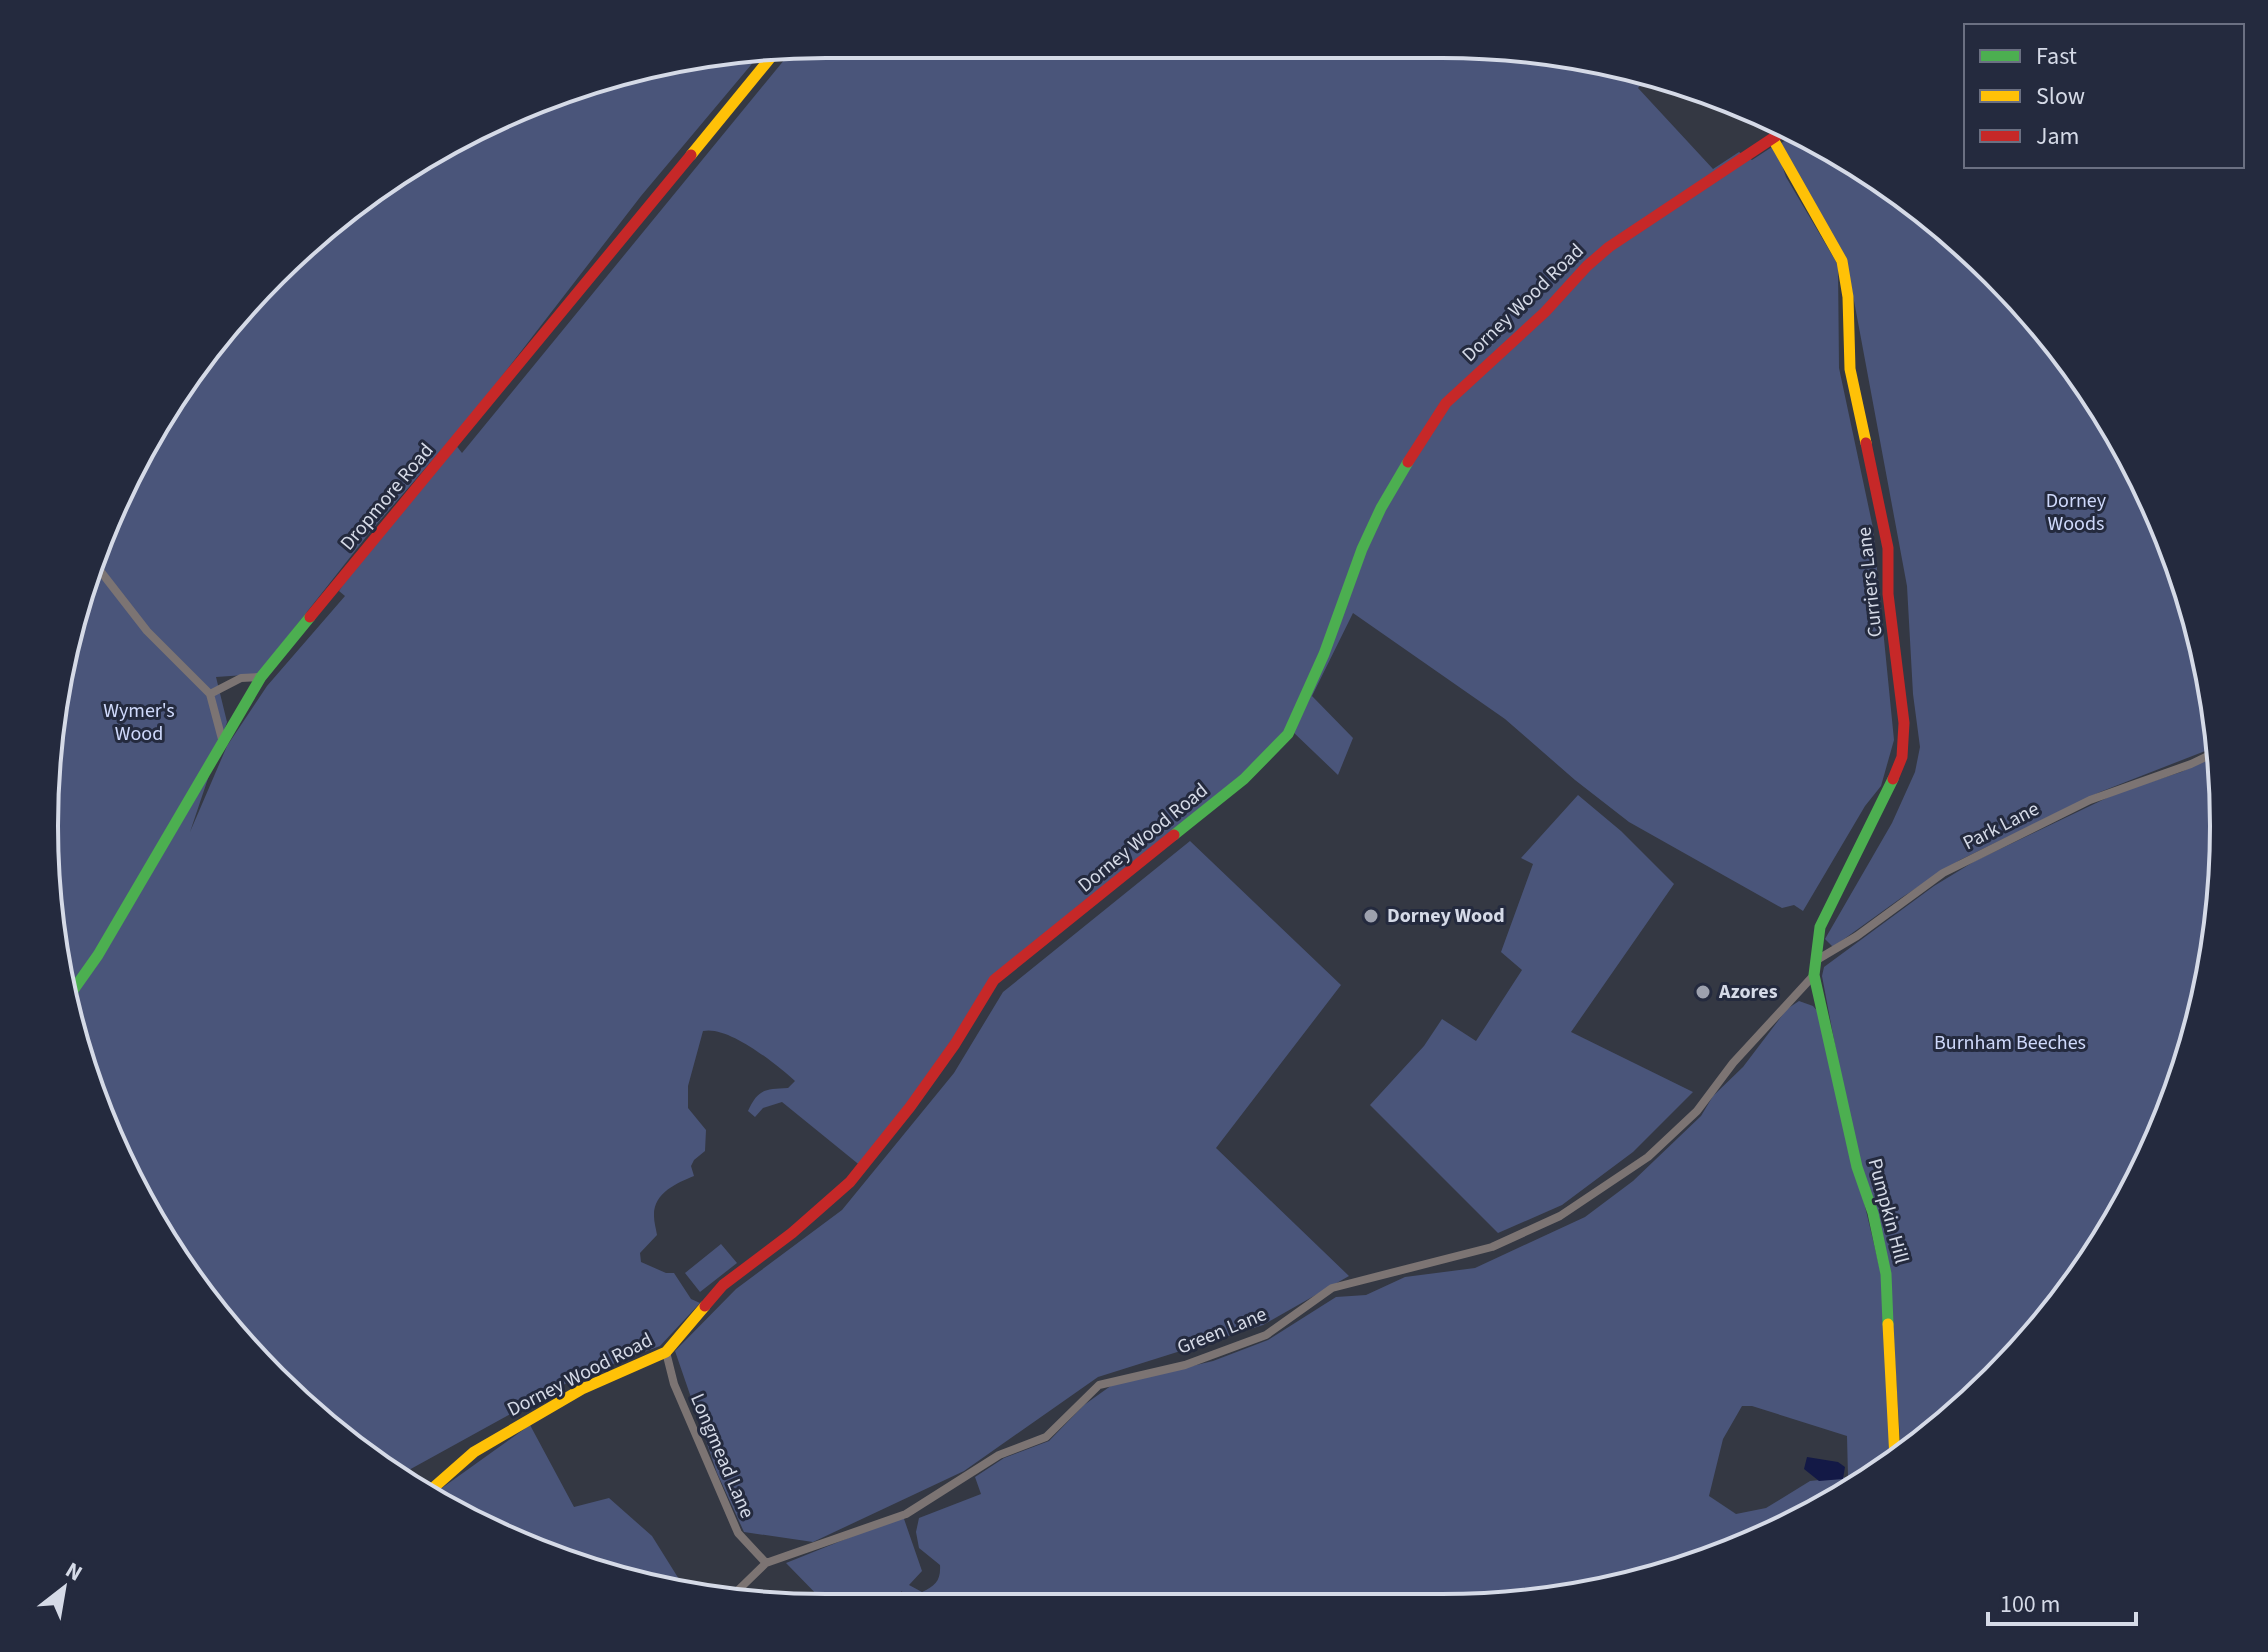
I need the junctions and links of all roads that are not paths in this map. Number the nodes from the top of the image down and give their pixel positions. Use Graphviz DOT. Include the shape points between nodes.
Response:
graph roads {
  1 [pos="768,61"];
  2 [pos="1778,135"];
  3 [pos="1773,139"];
  4 [pos="101,572"];
  5 [pos="261,677"];
  6 [pos="210,694"];
  7 [pos="223,744"];
  8 [pos="2206,757"];
  9 [pos="1815,961"];
  10 [pos="1814,975"];
  11 [pos="75,987"];
  12 [pos="666,1352"];
  13 [pos="1894,1446"];
  14 [pos="435,1487"];
  15 [pos="766,1563"];
  16 [pos="740,1588"];
  1 -- 5 [label="street, Dropmore Road"];
  2 -- 3 [label="street, Dorney Wood Road"];
  3 -- 9 [label="street, Curriers Lane" via="1842,261 1850,369 1888,548 1888,594 1904,723 1902,757 1820,927"];
  3 -- 12 [label="street, Dorney Wood Road" via="1609,247 1446,403 1381,508 1324,654 1288,734 1275,750 994,980 955,1044 850,1182 723,1285"];
  4 -- 6 [label="street" via="147,631"];
  5 -- 6 [label="street" via="241,678"];
  5 -- 7 [label="street, Dropmore Road"];
  6 -- 7 [label="street"];
  7 -- 11 [label="street, Dropmore Road"];
  8 -- 9 [label="street, Park Lane" via="2090,800 1943,873"];
  9 -- 10 [label="street, Curriers Lane"];
  10 -- 13 [label="street, Pumpkin Hill" via="1886,1274"];
  10 -- 15 [label="street, Green Lane" via="1687,1120 1648,1157 1560,1216 1492,1247 1332,1288 1266,1335 1185,1365 1099,1385 1046,1437 999,1455 906,1514"];
  12 -- 14 [label="street, Dorney Wood Road" via="582,1389 474,1452"];
  12 -- 15 [label="street, Longmead Lane" via="674,1384 738,1533"];
  15 -- 16 [label="street, Green Lane"];
}
